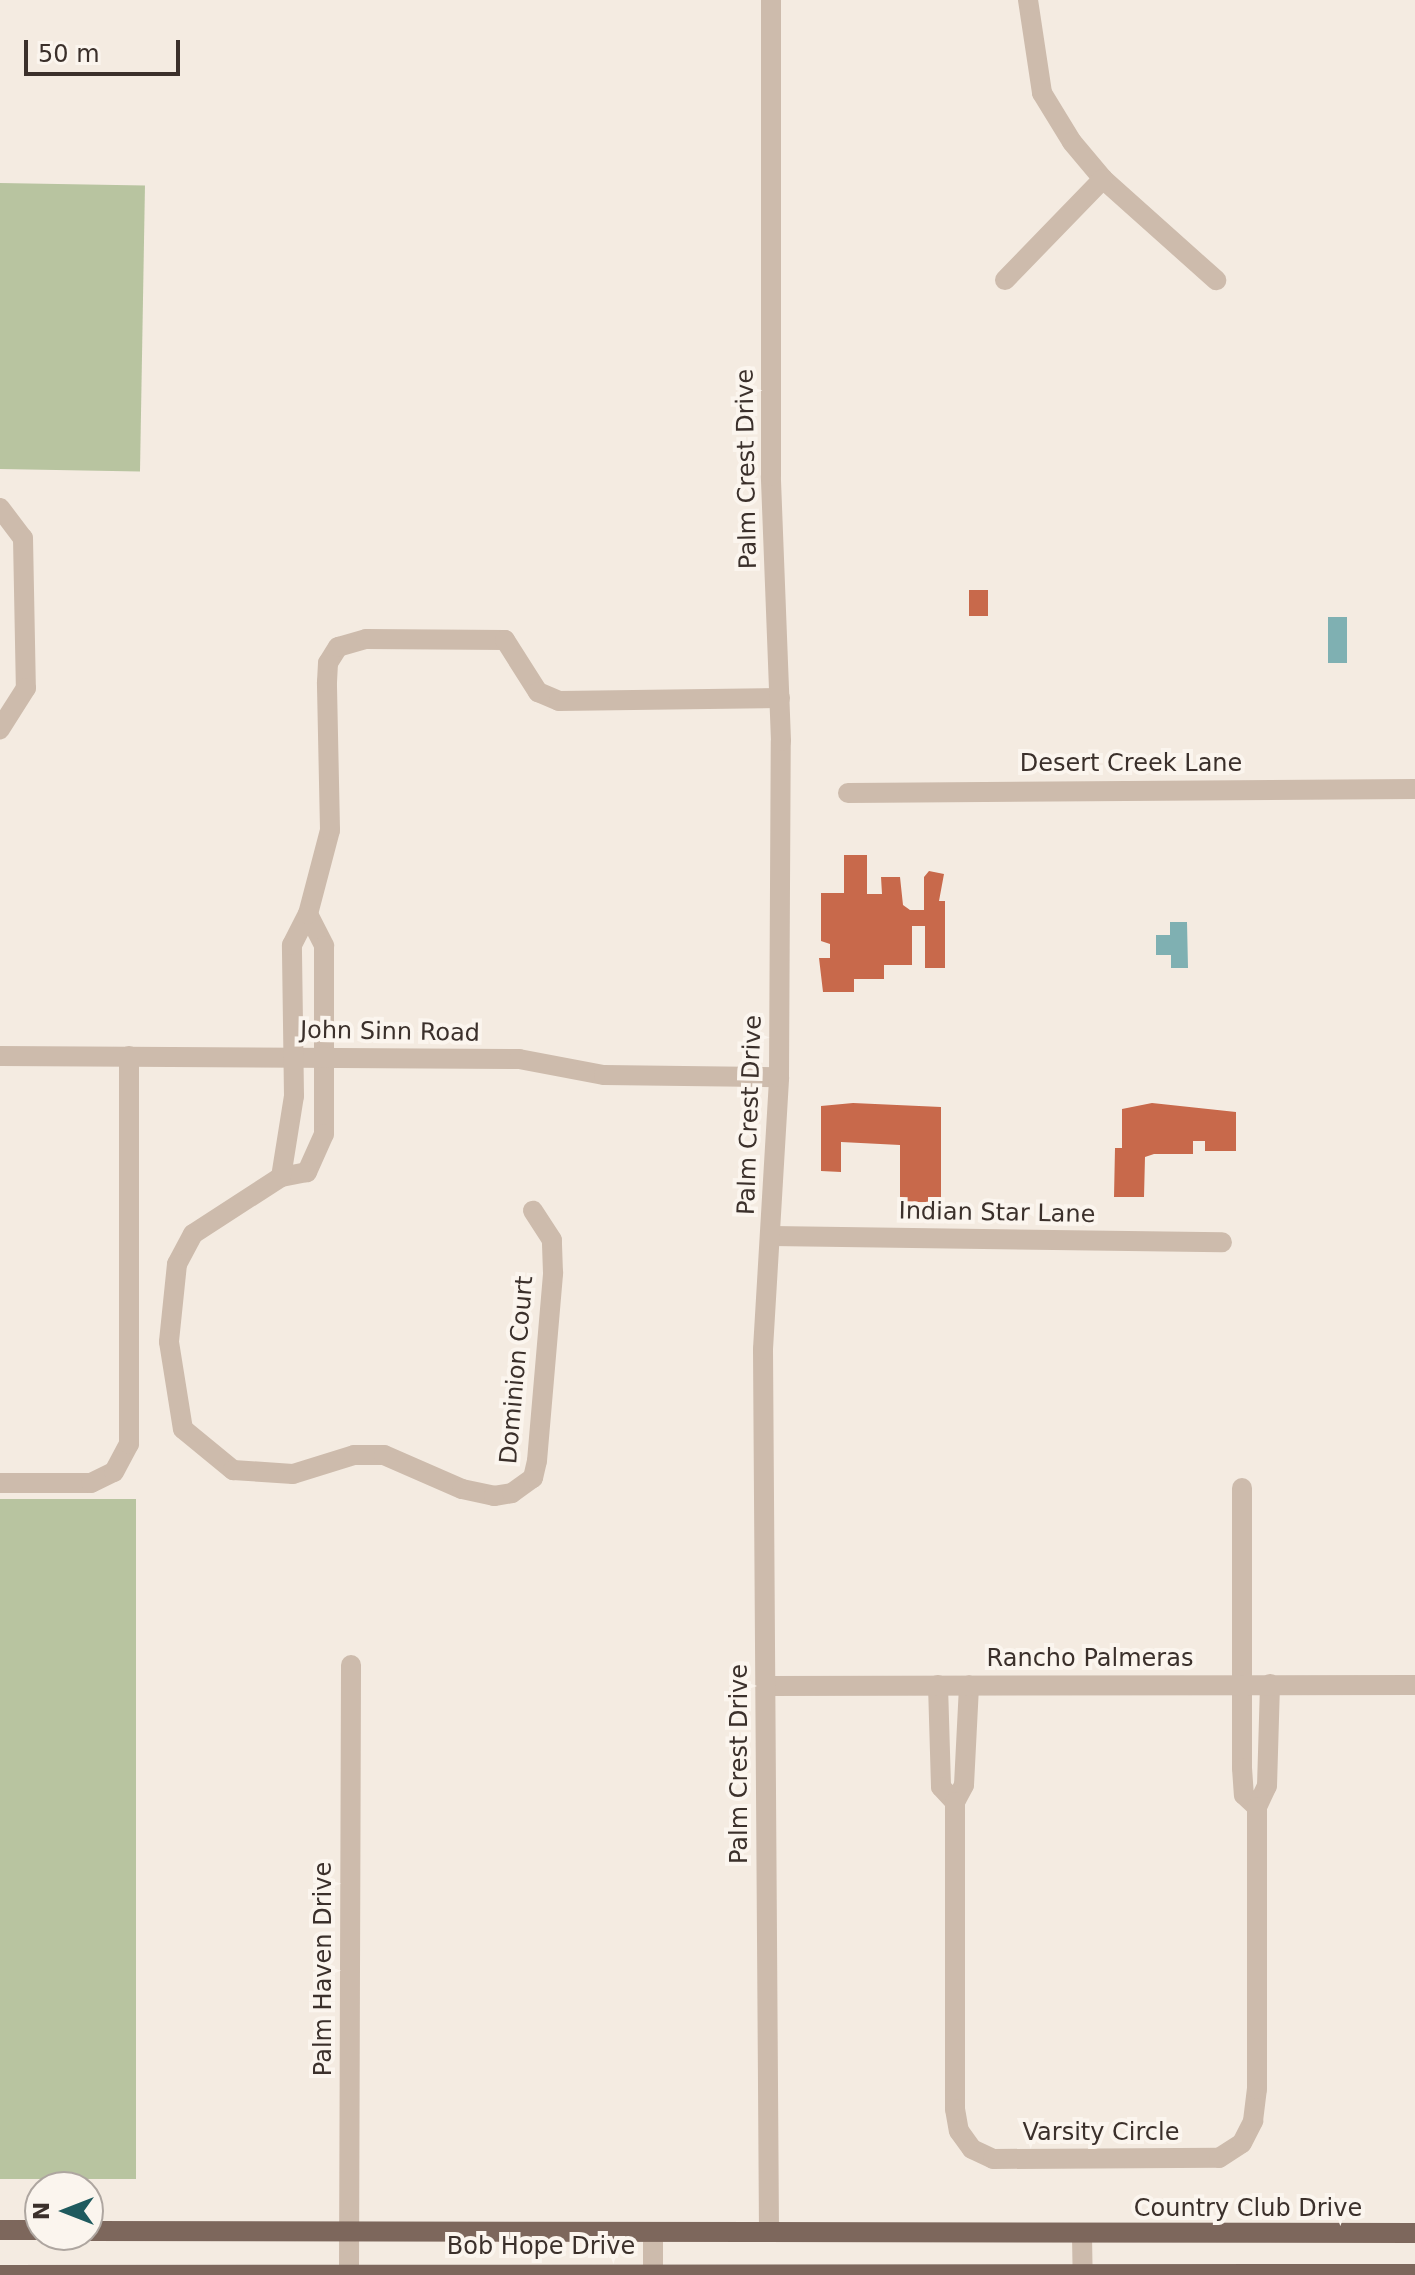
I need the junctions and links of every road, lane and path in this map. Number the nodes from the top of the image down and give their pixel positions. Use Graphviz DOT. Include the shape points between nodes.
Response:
graph roads {
  1 [pos="771,0"];
  2 [pos="1028,0"];
  3 [pos="1103,179"];
  4 [pos="1005,280"];
  5 [pos="1216,280"];
  6 [pos="0,508"];
  7 [pos="780,698"];
  8 [pos="0,729"];
  9 [pos="1415,789"];
  10 [pos="848,793"];
  11 [pos="308,914"];
  12 [pos="324,969"];
  13 [pos="292,970"];
  14 [pos="0,1056"];
  15 [pos="129,1056"];
  16 [pos="292,1057"];
  17 [pos="324,1057"];
  18 [pos="779,1077"];
  19 [pos="289,1125"];
  20 [pos="324,1131"];
  21 [pos="281,1177"];
  22 [pos="533,1211"];
  23 [pos="772,1236"];
  24 [pos="1222,1242"];
  25 [pos="0,1483"];
  26 [pos="1242,1488"];
  27 [pos="351,1665"];
  28 [pos="1270,1684"];
  29 [pos="938,1685"];
  30 [pos="969,1685"];
  31 [pos="1242,1685"];
  32 [pos="1415,1685"];
  33 [pos="766,1686"];
  34 [pos="940,1756"];
  35 [pos="965,1756"];
  36 [pos="1242,1757"];
  37 [pos="1268,1757"];
  38 [pos="955,1802"];
  39 [pos="1257,1807"];
  40 [pos="0,2230"];
  41 [pos="24,2230"];
  42 [pos="349,2230"];
  43 [pos="104,2231"];
  44 [pos="769,2232"];
  45 [pos="1415,2233"];
  46 [pos="653,2235"];
  47 [pos="1082,2236"];
  48 [pos="349,2273"];
  49 [pos="653,2274"];
  50 [pos="1083,2274"];
  51 [pos="1415,2274"];
  52 [pos="0,2275"];
  1 -- 7 [label="street, Palm Crest Drive" via="771,476"];
  2 -- 3 [label="street" via="1042,93"];
  3 -- 4 [label="street"];
  3 -- 5 [label="street"];
  6 -- 8 [label="street" via="23,538 26,688"];
  7 -- 11 [label="street" via="559,701 538,692 505,640 366,639 338,647 328,663 327,682 330,830"];
  7 -- 18 [label="street, Palm Crest Drive"];
  9 -- 10 [label="street, Desert Creek Lane"];
  11 -- 12 [label="street, Dominion Court" via="324,946"];
  11 -- 13 [label="street" via="292,945"];
  12 -- 13 [label="street"];
  12 -- 17 [label="street, Dominion Court"];
  13 -- 16 [label="street"];
  14 -- 15 [label="street, John Sinn Road"];
  15 -- 16 [label="street, John Sinn Road"];
  15 -- 25 [label="street" via="129,1444 114,1472 91,1483"];
  16 -- 17 [label="street, John Sinn Road"];
  16 -- 19 [label="street"];
  17 -- 18 [label="street, John Sinn Road" via="519,1059 604,1075"];
  17 -- 20 [label="street, Dominion Court"];
  18 -- 23 [label="street, Palm Crest Drive"];
  19 -- 20 [label="street"];
  19 -- 21 [label="street"];
  20 -- 21 [label="street, Dominion Court" via="307,1172"];
  21 -- 22 [label="street, Dominion Court" via="193,1234 177,1264 169,1305 174,1390 183,1429 233,1470 293,1474 354,1455 384,1455 462,1489 494,1496 512,1493 533,1478 553,1273 552,1240"];
  23 -- 24 [label="street, Indian Star Lane"];
  23 -- 33 [label="street, Palm Crest Drive" via="763,1349"];
  26 -- 31 [label="street, Varsity Circle"];
  27 -- 42 [label="street, Palm Haven Drive"];
  28 -- 31 [label="street, Rancho Palmeras"];
  28 -- 32 [label="street, Rancho Palmeras"];
  28 -- 37 [label="street, Varsity Circle"];
  29 -- 30 [label="street, Rancho Palmeras"];
  29 -- 33 [label="street, Rancho Palmeras"];
  29 -- 34 [label="street, Varsity Circle"];
  30 -- 31 [label="street, Rancho Palmeras"];
  30 -- 35 [label="street, Varsity Circle"];
  31 -- 36 [label="street, Varsity Circle"];
  33 -- 44 [label="street, Palm Crest Drive"];
  34 -- 35 [label="street"];
  34 -- 38 [label="street, Varsity Circle" via="941,1787"];
  35 -- 38 [label="street, Varsity Circle" via="964,1785"];
  36 -- 37 [label="street"];
  36 -- 39 [label="street, Varsity Circle" via="1244,1795"];
  37 -- 39 [label="street, Varsity Circle" via="1267,1786"];
  38 -- 39 [label="street, Varsity Circle" via="955,2109 959,2131 972,2149 993,2159 1219,2158 1242,2143 1253,2121 1257,2089"];
  40 -- 41 [label="main road"];
  42 -- 43 [label="main road, Bob Hope Drive"];
  42 -- 46 [label="main road, Bob Hope Drive"];
  42 -- 48 [label="street, Palm Haven Drive"];
  44 -- 46 [label="main road, Bob Hope Drive"];
  44 -- 47 [label="main road, Bob Hope Drive"];
  45 -- 47 [label="main road, Country Club Drive"];
  46 -- 49 [label="street"];
  47 -- 50 [label="street"];
  48 -- 49 [label="main road, Bob Hope Drive"];
  48 -- 52 [label="main road, Bob Hope Drive"];
  49 -- 50 [label="main road, Bob Hope Drive"];
  50 -- 51 [label="main road"];
}
